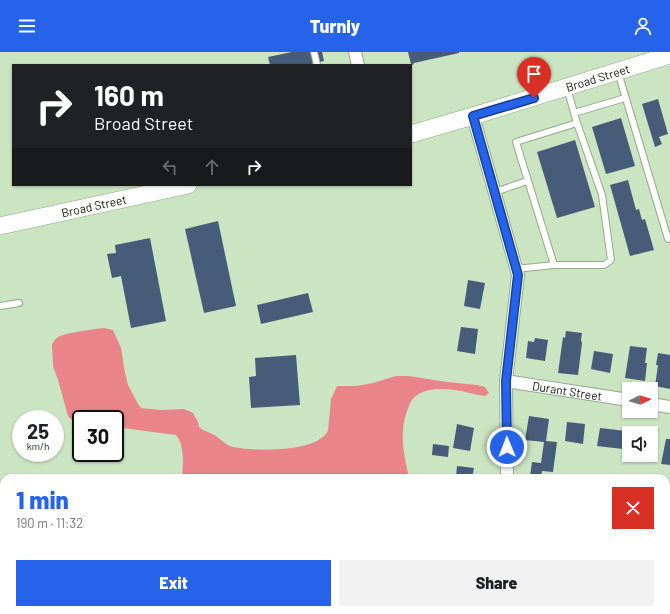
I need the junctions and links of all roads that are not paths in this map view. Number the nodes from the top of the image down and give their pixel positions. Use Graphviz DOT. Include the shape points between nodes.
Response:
graph roads {
  1 [pos="314,52"];
  2 [pos="355,52"];
  3 [pos="666,55"];
  4 [pos="317,64"];
  5 [pos="358,64"];
  6 [pos="618,72"];
  7 [pos="567,88"];
  8 [pos="625,98"];
  9 [pos="574,113"];
  10 [pos="473,116"];
  11 [pos="577,122"];
  12 [pos="412,134"];
  13 [pos="527,181"];
  14 [pos="183,186"];
  15 [pos="495,192"];
  16 [pos="0,226"];
  17 [pos="668,239"];
  18 [pos="554,265"];
  19 [pos="516,269"];
  20 [pos="19,303"];
  21 [pos="0,306"];
  22 [pos="506,381"];
  23 [pos="622,399"];
  24 [pos="658,405"];
  25 [pos="670,407"];
  26 [pos="507,474"];
  1 -- 4 [label="lane"];
  2 -- 5 [label="street"];
  3 -- 6 [label="main road, Broad Street"];
  6 -- 7 [label="main road, Broad Street"];
  6 -- 8 [label="lane"];
  7 -- 9 [label="lane"];
  7 -- 10 [label="main road, Broad Street"];
  8 -- 9 [label="lane"];
  8 -- 17 [label="lane"];
  9 -- 11 [label="lane"];
  10 -- 12 [label="main road, Broad Street"];
  10 -- 15 [label="street"];
  11 -- 13 [label="lane" via="516,142"];
  11 -- 18 [label="lane" via="602,195 611,260 604,265"];
  13 -- 15 [label="lane"];
  13 -- 18 [label="lane"];
  14 -- 16 [label="main road, Broad Street"];
  15 -- 19 [label="street"];
  18 -- 19 [label="lane"];
  19 -- 22 [label="street" via="518,275"];
  20 -- 21 [label="lane"];
  22 -- 23 [label="street, Durant Street"];
  22 -- 26 [label="street"];
  24 -- 25 [label="street"];
}
